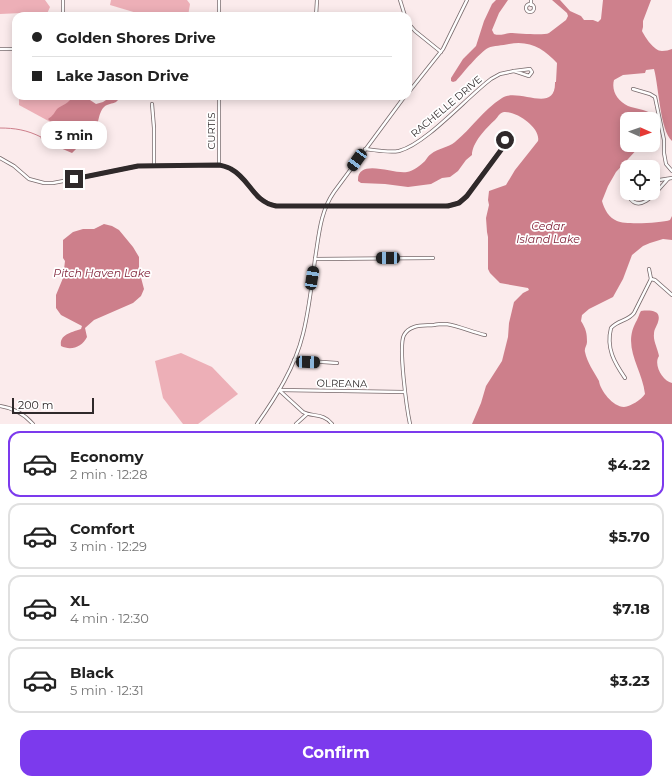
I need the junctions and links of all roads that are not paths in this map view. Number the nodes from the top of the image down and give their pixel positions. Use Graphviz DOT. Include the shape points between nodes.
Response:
graph roads {
  1 [pos="63,0"];
  2 [pos="219,0"];
  3 [pos="317,0"];
  4 [pos="400,0"];
  5 [pos="467,0"];
  6 [pos="531,0"];
  7 [pos="531,5"];
  8 [pos="64,12"];
  9 [pos="219,12"];
  10 [pos="316,12"];
  11 [pos="404,12"];
  12 [pos="412,28"];
  13 [pos="0,49"];
  14 [pos="12,49"];
  15 [pos="441,52"];
  16 [pos="514,71"];
  17 [pos="412,87"];
  18 [pos="633,89"];
  19 [pos="219,100"];
  20 [pos="402,100"];
  21 [pos="152,104"];
  22 [pos="365,149"];
  23 [pos="501,150"];
  24 [pos="0,158"];
  25 [pos="154,165"];
  26 [pos="219,165"];
  27 [pos="672,171"];
  28 [pos="672,178"];
  29 [pos="668,179"];
  30 [pos="660,180"];
  31 [pos="660,188"];
  32 [pos="630,200"];
  33 [pos="649,200"];
  34 [pos="326,206"];
  35 [pos="433,258"];
  36 [pos="315,259"];
  37 [pos="650,269"];
  38 [pos="651,279"];
  39 [pos="672,295"];
  40 [pos="485,335"];
  41 [pos="294,360"];
  42 [pos="336,363"];
  43 [pos="625,378"];
  44 [pos="279,390"];
  45 [pos="404,392"];
  46 [pos="0,406"];
  47 [pos="307,414"];
  48 [pos="33,424"];
  49 [pos="257,424"];
  50 [pos="296,424"];
  51 [pos="332,424"];
  52 [pos="410,424"];
  1 -- 8 [label="street"];
  2 -- 9 [label="street"];
  3 -- 10 [label="street"];
  4 -- 11 [label="street"];
  5 -- 15 [label="street"];
  6 -- 7 [label="street"];
  12 -- 15 [label="street"];
  13 -- 14 [label="street"];
  15 -- 17 [label="street"];
  16 -- 16 [label="street, RACHELLE DRIVE" via="528,76 532,73 529,68"];
  16 -- 22 [label="street, RACHELLE DRIVE" via="502,73 491,79 435,128 407,148 392,151"];
  18 -- 27 [label="street" via="655,97 666,164"];
  19 -- 26 [label="street, CURTIS"];
  20 -- 22 [label="street"];
  21 -- 25 [label="street"];
  22 -- 34 [label="street"];
  23 -- 23 [label="street" via="512,142 511,136 506,138"];
  23 -- 34 [label="street" via="467,196 455,204"];
  24 -- 25 [label="street" via="29,179 44,183"];
  25 -- 26 [label="street"];
  26 -- 34 [label="street" via="231,168 257,196 270,205"];
  28 -- 29 [label="street"];
  29 -- 30 [label="street"];
  29 -- 31 [label="street"];
  32 -- 33 [label="street" via="636,203"];
  34 -- 36 [label="street" via="320,225"];
  35 -- 36 [label="street"];
  36 -- 41 [label="street" via="303,333"];
  37 -- 38 [label="street"];
  38 -- 39 [label="street"];
  38 -- 43 [label="street" via="630,318 619,321 611,328 610,350"];
  40 -- 45 [label="street" via="445,324 418,325 411,328 403,337"];
  41 -- 42 [label="street"];
  41 -- 44 [label="street"];
  44 -- 45 [label="street, OLREANA"];
  44 -- 47 [label="street"];
  44 -- 49 [label="street"];
  45 -- 52 [label="street"];
  46 -- 48 [label="street" via="12,408 23,414"];
  47 -- 50 [label="street"];
  47 -- 51 [label="street" via="324,417"];
}
